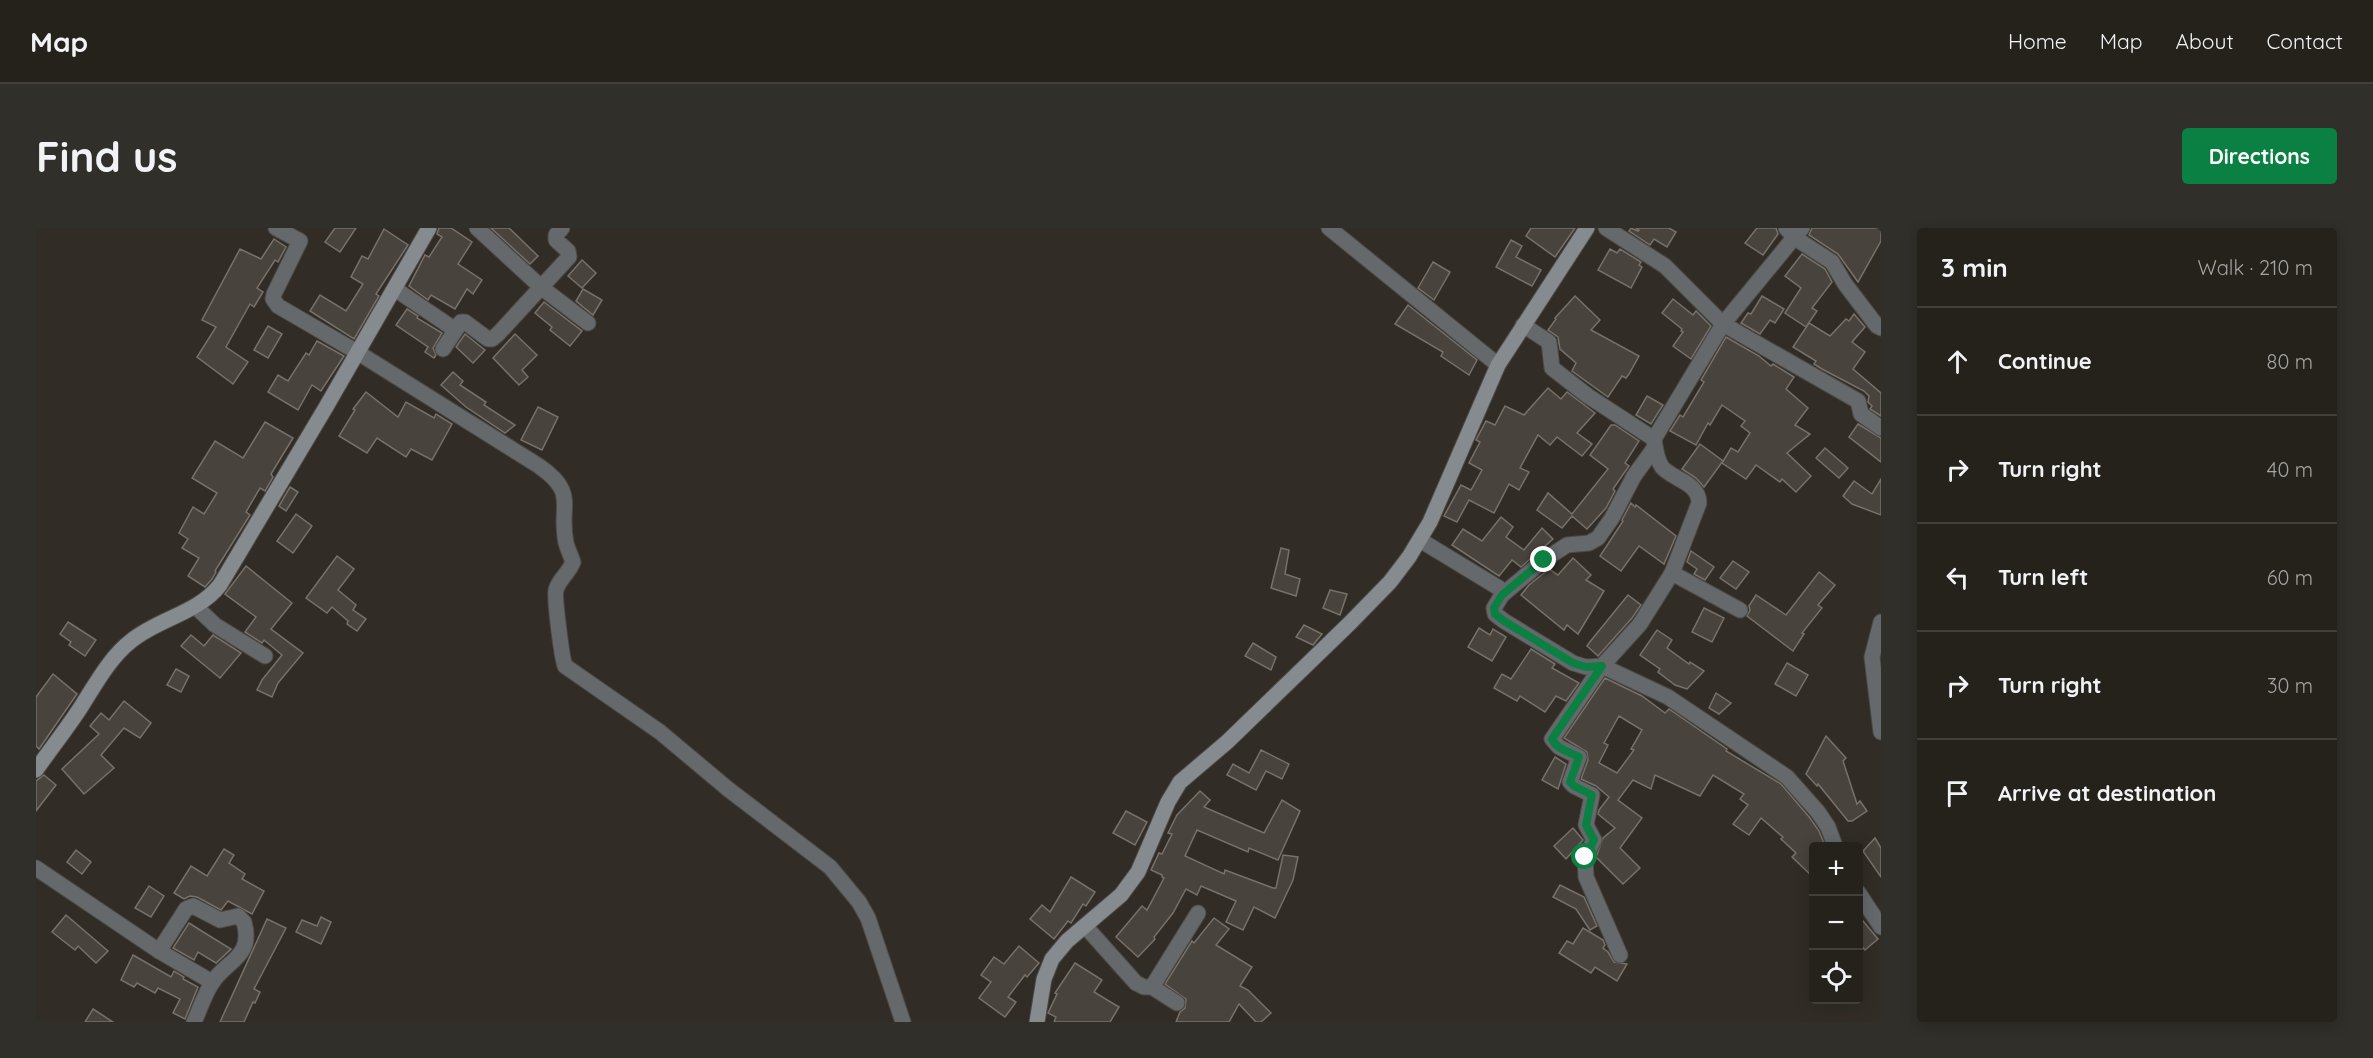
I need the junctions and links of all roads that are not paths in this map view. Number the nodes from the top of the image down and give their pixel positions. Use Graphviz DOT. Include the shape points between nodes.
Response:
graph roads {
  1 [pos="276,228"];
  2 [pos="429,228"];
  3 [pos="477,228"];
  4 [pos="562,228"];
  5 [pos="1329,228"];
  6 [pos="1587,228"];
  7 [pos="1606,228"];
  8 [pos="1794,231"];
  9 [pos="542,288"];
  10 [pos="395,289"];
  11 [pos="588,323"];
  12 [pos="1723,324"];
  13 [pos="1523,325"];
  14 [pos="1881,328"];
  15 [pos="454,329"];
  16 [pos="443,349"];
  17 [pos="357,352"];
  18 [pos="1498,365"];
  19 [pos="1881,428"];
  20 [pos="1655,443"];
  21 [pos="1420,540"];
  22 [pos="1672,573"];
  23 [pos="1502,595"];
  24 [pos="196,607"];
  25 [pos="1740,610"];
  26 [pos="1881,622"];
  27 [pos="265,656"];
  28 [pos="1602,666"];
  29 [pos="1881,732"];
  30 [pos="36,770"];
  31 [pos="1834,842"];
  32 [pos="36,868"];
  33 [pos="1861,896"];
  34 [pos="1198,914"];
  35 [pos="1085,926"];
  36 [pos="1881,927"];
  37 [pos="159,951"];
  38 [pos="1620,955"];
  39 [pos="212,982"];
  40 [pos="1152,987"];
  41 [pos="1177,1003"];
  42 [pos="194,1022"];
  43 [pos="903,1022"];
  44 [pos="1037,1022"];
  1 -- 17 [label="street" via="300,242 274,294 274,303"];
  2 -- 10 [label="street"];
  3 -- 9 [label="street"];
  4 -- 9 [label="street" via="556,240 569,257"];
  5 -- 18 [label="street"];
  6 -- 13 [label="street"];
  7 -- 12 [label="street" via="1665,266"];
  8 -- 12 [label="street"];
  8 -- 14 [label="street" via="1832,262"];
  9 -- 11 [label="street"];
  9 -- 15 [label="street" via="492,339 463,321"];
  10 -- 15 [label="street"];
  10 -- 17 [label="street"];
  12 -- 19 [label="street" via="1858,401 1861,414"];
  12 -- 20 [label="street"];
  13 -- 18 [label="street"];
  13 -- 20 [label="street" via="1549,342 1552,368"];
  15 -- 16 [label="street"];
  17 -- 24 [label="street" via="237,557 213,593"];
  17 -- 43 [label="street" via="558,481 564,494 566,544 573,562 554,597 565,666 660,732 830,867 868,918"];
  18 -- 21 [label="street"];
  20 -- 22 [label="street" via="1662,467 1693,488 1699,498"];
  20 -- 23 [label="street" via="1598,538 1589,543 1567,544"];
  21 -- 23 [label="street" via="1499,588"];
  21 -- 35 [label="street" via="1390,582 1349,624 1180,782 1138,872 1121,895"];
  22 -- 25 [label="street"];
  22 -- 28 [label="street" via="1640,624"];
  23 -- 28 [label="street" via="1494,608 1504,621 1573,663"];
  24 -- 27 [label="street" via="215,625"];
  24 -- 30 [label="street" via="129,642"];
  26 -- 29 [label="street" via="1872,657"];
  28 -- 31 [label="street" via="1668,698 1787,777 1818,812"];
  28 -- 38 [label="street" via="1552,739 1579,757 1570,782 1592,795 1586,825 1594,840 1585,857 1586,877"];
  32 -- 37 [label="street"];
  33 -- 36 [label="street"];
  34 -- 40 [label="street"];
  35 -- 40 [label="street" via="1136,983"];
  35 -- 44 [label="street" via="1052,959 1044,979"];
  37 -- 39 [label="street"];
  37 -- 39 [label="street" via="189,907 200,908 220,920 240,917 246,928 242,952"];
  39 -- 42 [label="street"];
  40 -- 41 [label="street"];
}
